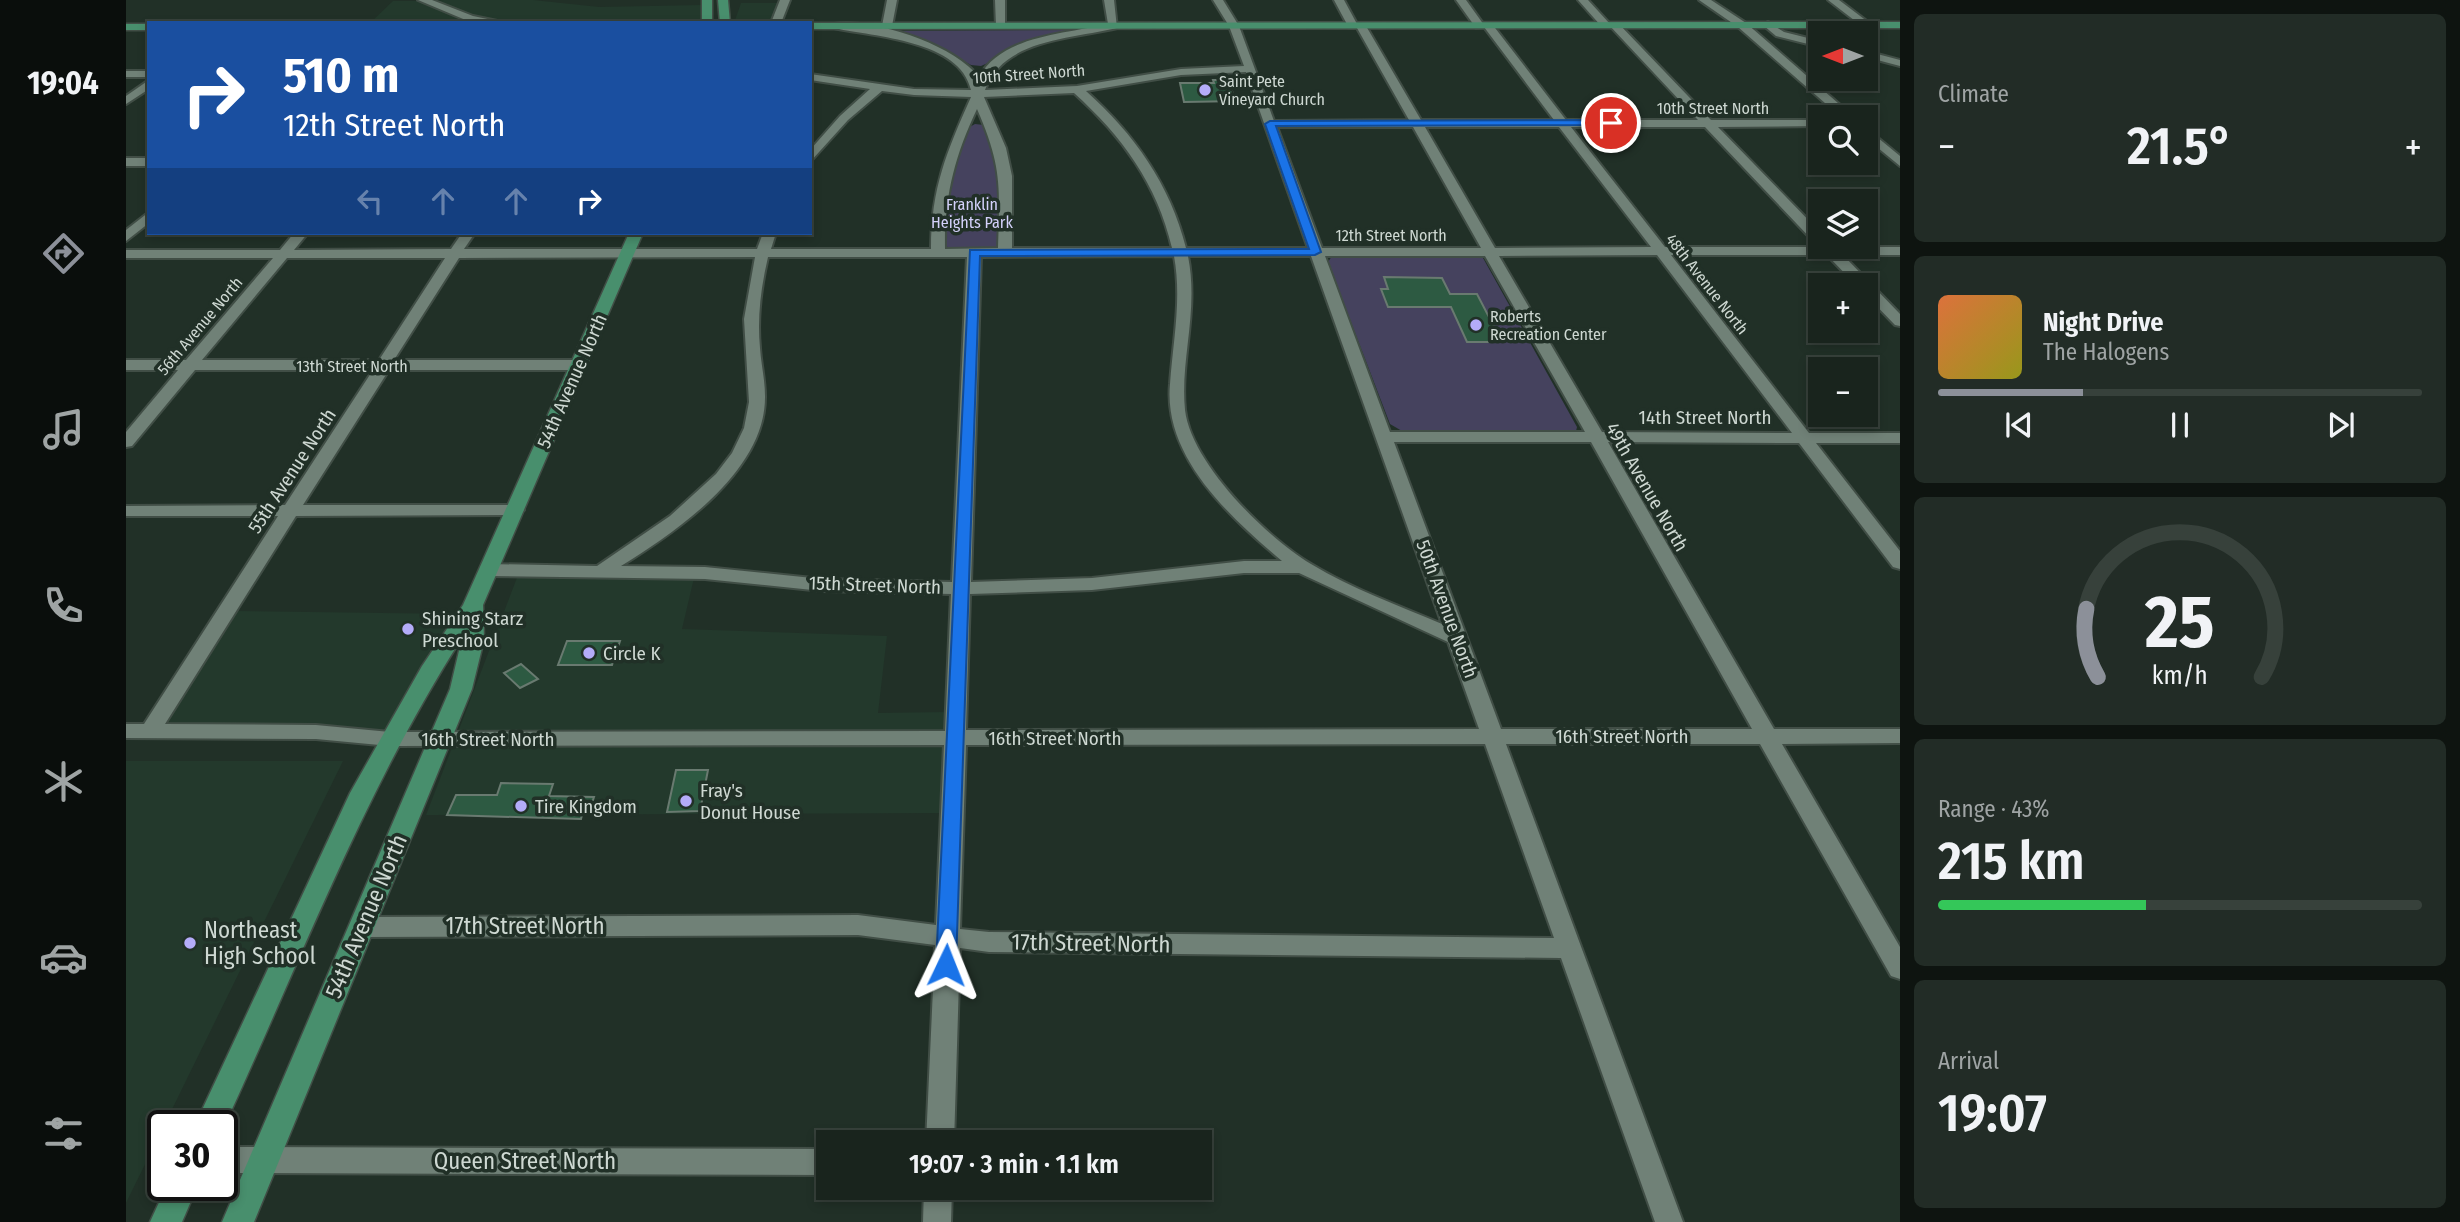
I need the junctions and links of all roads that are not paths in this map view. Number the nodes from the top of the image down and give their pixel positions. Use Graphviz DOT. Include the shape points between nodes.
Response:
graph roads {
  1 [pos="424,0"];
  2 [pos="707,0"];
  3 [pos="723,0"];
  4 [pos="785,0"];
  5 [pos="892,0"];
  6 [pos="1000,0"];
  7 [pos="1109,0"];
  8 [pos="1218,0"];
  9 [pos="1339,0"];
  10 [pos="1461,0"];
  11 [pos="1583,0"];
  12 [pos="1704,0"];
  13 [pos="1833,0"];
  14 [pos="472,21"];
  15 [pos="707,21"];
  16 [pos="725,21"];
  17 [pos="777,21"];
  18 [pos="1862,21"];
  19 [pos="1610,25"];
  20 [pos="1742,25"];
  21 [pos="1768,25"];
  22 [pos="1808,25"];
  23 [pos="1878,25"];
  24 [pos="1900,25"];
  25 [pos="812,26"];
  26 [pos="838,26"];
  27 [pos="887,26"];
  28 [pos="1001,26"];
  29 [pos="1113,26"];
  30 [pos="1234,26"];
  31 [pos="1357,26"];
  32 [pos="1484,26"];
  33 [pos="126,27"];
  34 [pos="147,27"];
  35 [pos="1808,41"];
  36 [pos="1878,57"];
  37 [pos="1900,62"];
  38 [pos="1250,69"];
  39 [pos="126,74"];
  40 [pos="147,74"];
  41 [pos="812,77"];
  42 [pos="146,87"];
  43 [pos="878,88"];
  44 [pos="1077,89"];
  45 [pos="978,94"];
  46 [pos="126,101"];
  47 [pos="1834,105"];
  48 [pos="1562,123"];
  49 [pos="1808,123"];
  50 [pos="1270,124"];
  51 [pos="1416,124"];
  52 [pos="1709,124"];
  53 [pos="1878,143"];
  54 [pos="812,156"];
  55 [pos="126,162"];
  56 [pos="147,162"];
  57 [pos="1900,162"];
  58 [pos="147,218"];
  59 [pos="1808,227"];
  60 [pos="299,235"];
  61 [pos="467,235"];
  62 [pos="635,235"];
  63 [pos="768,235"];
  64 [pos="126,237"];
  65 [pos="1808,249"];
  66 [pos="1878,250"];
  67 [pos="1900,251"];
  68 [pos="763,252"];
  69 [pos="938,252"];
  70 [pos="974,252"];
  71 [pos="1005,252"];
  72 [pos="1182,252"];
  73 [pos="1315,252"];
  74 [pos="1488,252"];
  75 [pos="1660,252"];
  76 [pos="285,253"];
  77 [pos="455,253"];
  78 [pos="628,253"];
  79 [pos="126,254"];
  80 [pos="1839,259"];
  81 [pos="1852,273"];
  82 [pos="1878,300"];
  83 [pos="1900,323"];
  84 [pos="126,365"];
  85 [pos="190,365"];
  86 [pos="578,365"];
  87 [pos="385,366"];
  88 [pos="1384,437"];
  89 [pos="1594,438"];
  90 [pos="1804,438"];
  91 [pos="1900,438"];
  92 [pos="126,442"];
  93 [pos="515,510"];
  94 [pos="126,511"];
  95 [pos="291,511"];
  96 [pos="1900,563"];
  97 [pos="1301,566"];
  98 [pos="604,569"];
  99 [pos="489,570"];
  100 [pos="962,588"];
  101 [pos="473,605"];
  102 [pos="1458,639"];
  103 [pos="126,731"];
  104 [pos="150,731"];
  105 [pos="1494,736"];
  106 [pos="1769,736"];
  107 [pos="1900,736"];
  108 [pos="956,738"];
  109 [pos="390,739"];
  110 [pos="440,739"];
  111 [pos="362,927"];
  112 [pos="947,937"];
  113 [pos="1570,948"];
  114 [pos="1900,969"];
  115 [pos="218,1110"];
  116 [pos="940,1130"];
  117 [pos="238,1160"];
  118 [pos="264,1161"];
  119 [pos="816,1162"];
  120 [pos="938,1200"];
  121 [pos="176,1201"];
  122 [pos="166,1222"];
  123 [pos="238,1222"];
  124 [pos="937,1222"];
  125 [pos="1669,1222"];
  1 -- 14 [label="street"];
  2 -- 15 [label="main road"];
  3 -- 16 [label="main road"];
  4 -- 17 [label="street"];
  5 -- 27 [label="street"];
  6 -- 28 [label="street"];
  7 -- 29 [label="street"];
  8 -- 30 [label="street, 50th Avenue North"];
  9 -- 31 [label="street, 49th Avenue North"];
  10 -- 32 [label="street, 48th Avenue North"];
  11 -- 19 [label="street"];
  12 -- 20 [label="street"];
  13 -- 18 [label="street"];
  19 -- 20 [label="main road"];
  19 -- 32 [label="main road"];
  19 -- 52 [label="street"];
  20 -- 21 [label="main road"];
  20 -- 47 [label="street"];
  21 -- 22 [label="main road"];
  21 -- 35 [label="street" via="1780,34"];
  23 -- 24 [label="main road"];
  25 -- 26 [label="main road"];
  26 -- 27 [label="main road"];
  26 -- 45 [label="street" via="935,49 968,70"];
  27 -- 28 [label="main road"];
  28 -- 29 [label="main road"];
  29 -- 30 [label="main road"];
  29 -- 45 [label="street" via="1012,53 990,68"];
  30 -- 31 [label="main road"];
  30 -- 38 [label="street, 50th Avenue North"];
  31 -- 32 [label="main road"];
  31 -- 51 [label="street, 49th Avenue North"];
  32 -- 48 [label="street, 48th Avenue North"];
  33 -- 34 [label="main road"];
  36 -- 37 [label="street"];
  38 -- 44 [label="street, 10th Street North" via="1171,73"];
  38 -- 50 [label="street, 50th Avenue North"];
  39 -- 40 [label="street"];
  41 -- 43 [label="street, 10th Street North"];
  42 -- 46 [label="street"];
  43 -- 45 [label="street, 10th Street North"];
  43 -- 54 [label="street"];
  44 -- 45 [label="street, 10th Street North"];
  44 -- 72 [label="street" via="1120,130 1144,166 1174,220"];
  45 -- 69 [label="street" via="954,141 942,181"];
  45 -- 71 [label="street" via="1006,176"];
  48 -- 51 [label="street, 10th Street North"];
  48 -- 52 [label="street, 10th Street North"];
  48 -- 75 [label="street, 48th Avenue North"];
  49 -- 52 [label="street, 10th Street North"];
  50 -- 51 [label="street, 10th Street North"];
  50 -- 73 [label="street, 50th Avenue North"];
  51 -- 74 [label="street, 49th Avenue North"];
  52 -- 59 [label="street"];
  53 -- 57 [label="street"];
  55 -- 56 [label="street"];
  58 -- 64 [label="street"];
  60 -- 76 [label="street, 56th Avenue North"];
  61 -- 77 [label="street, 55th Avenue North"];
  62 -- 78 [label="main road, 54th Avenue North"];
  63 -- 68 [label="street"];
  65 -- 75 [label="street, 12th Street North"];
  66 -- 67 [label="street, 12th Street North"];
  68 -- 69 [label="street, 12th Street North"];
  68 -- 78 [label="street, 12th Street North"];
  68 -- 98 [label="street" via="751,328 757,402 747,442 717,482 674,522"];
  69 -- 70 [label="street, 12th Street North"];
  70 -- 71 [label="street, 12th Street North"];
  70 -- 100 [label="street"];
  71 -- 72 [label="street, 12th Street North"];
  72 -- 73 [label="street, 12th Street North"];
  72 -- 97 [label="street" via="1186,306 1176,397 1184,438 1209,478 1238,510"];
  73 -- 74 [label="street, 12th Street North"];
  73 -- 88 [label="street, 50th Avenue North"];
  74 -- 75 [label="street, 12th Street North"];
  74 -- 89 [label="street, 49th Avenue North"];
  75 -- 90 [label="street, 48th Avenue North"];
  76 -- 77 [label="street, 12th Street North"];
  76 -- 79 [label="street, 12th Street North"];
  76 -- 85 [label="street, 56th Avenue North"];
  77 -- 78 [label="street, 12th Street North"];
  77 -- 87 [label="street, 55th Avenue North"];
  78 -- 86 [label="main road, 54th Avenue North"];
  80 -- 81 [label="street"];
  82 -- 83 [label="street"];
  84 -- 85 [label="street, 13th Street North"];
  85 -- 87 [label="street, 13th Street North"];
  85 -- 92 [label="street, 56th Avenue North"];
  86 -- 87 [label="street, 13th Street North"];
  86 -- 93 [label="main road, 54th Avenue North"];
  87 -- 95 [label="street, 55th Avenue North"];
  88 -- 89 [label="street, 14th Street North"];
  88 -- 102 [label="street, 50th Avenue North"];
  89 -- 90 [label="street, 14th Street North"];
  89 -- 106 [label="street, 49th Avenue North"];
  90 -- 91 [label="street, 14th Street North"];
  90 -- 96 [label="street, 48th Avenue North"];
  93 -- 95 [label="street"];
  93 -- 99 [label="main road, 54th Avenue North"];
  94 -- 95 [label="street"];
  95 -- 104 [label="street, 55th Avenue North"];
  97 -- 100 [label="street, 15th Street North" via="1092,584"];
  97 -- 102 [label="street"];
  98 -- 99 [label="street, 15th Street North"];
  98 -- 100 [label="street, 15th Street North" via="822,585"];
  99 -- 101 [label="main road, 54th Avenue North"];
  100 -- 108 [label="street"];
  101 -- 109 [label="main road, 54th Avenue North"];
  101 -- 110 [label="main road, 54th Avenue North" via="473,639 461,689"];
  102 -- 105 [label="street, 50th Avenue North"];
  103 -- 104 [label="street, 16th Street North"];
  104 -- 109 [label="street, 16th Street North" via="316,732"];
  105 -- 106 [label="street, 16th Street North"];
  105 -- 108 [label="street, 16th Street North"];
  105 -- 113 [label="street, 50th Avenue North"];
  106 -- 107 [label="street, 16th Street North"];
  106 -- 114 [label="street, 49th Avenue North"];
  108 -- 110 [label="street, 16th Street North"];
  108 -- 112 [label="street"];
  109 -- 110 [label="street, 16th Street North"];
  109 -- 115 [label="main road, 54th Avenue North"];
  110 -- 111 [label="main road, 54th Avenue North"];
  111 -- 112 [label="street, 17th Street North" via="858,925"];
  111 -- 118 [label="main road, 54th Avenue North"];
  112 -- 113 [label="street, 17th Street North" via="989,942"];
  112 -- 116 [label="street"];
  113 -- 125 [label="street, 50th Avenue North"];
  117 -- 118 [label="street, Queen Street North"];
  118 -- 119 [label="street, Queen Street North"];
  118 -- 123 [label="main road, 54th Avenue North"];
  120 -- 124 [label="street"];
  121 -- 122 [label="main road"];
}
